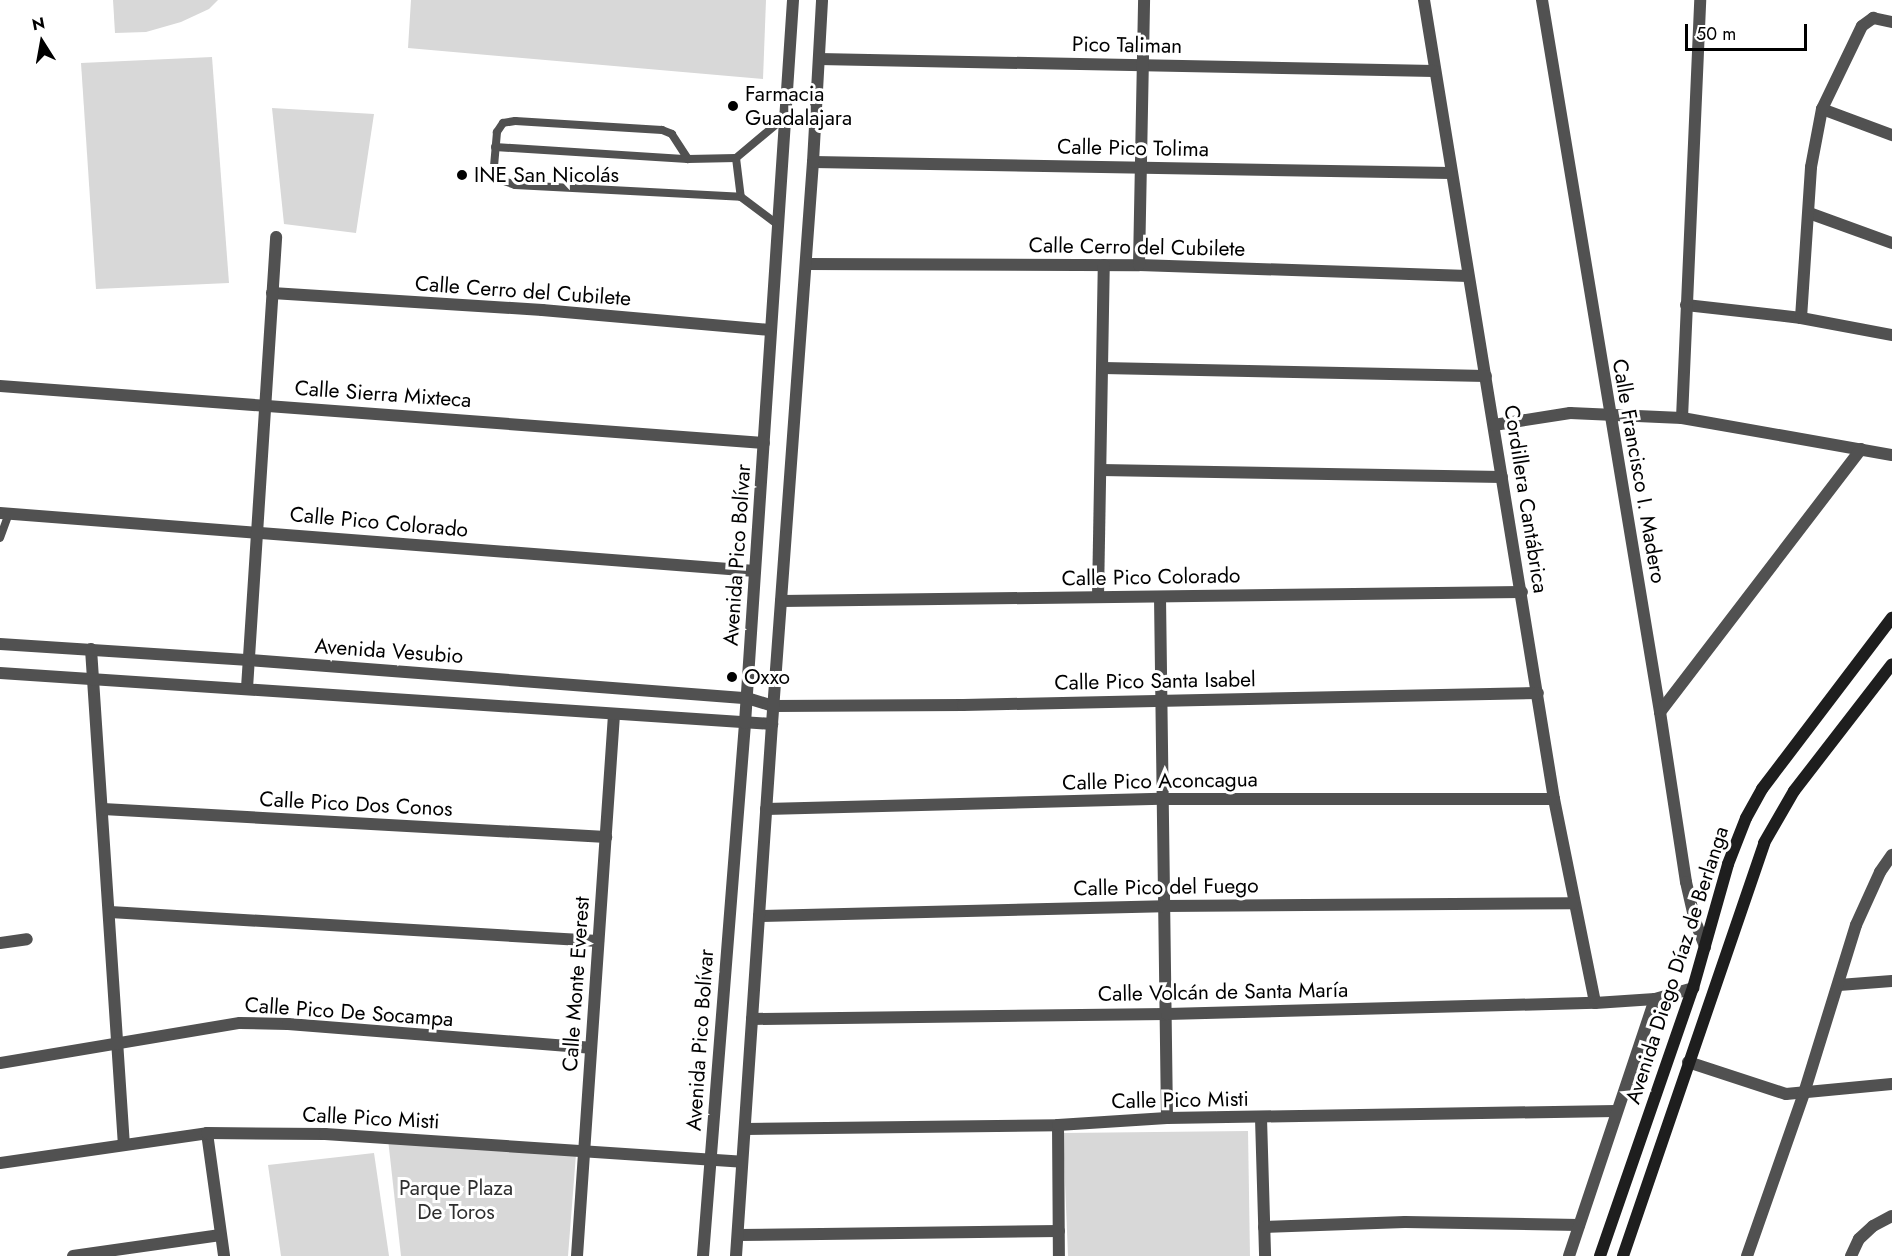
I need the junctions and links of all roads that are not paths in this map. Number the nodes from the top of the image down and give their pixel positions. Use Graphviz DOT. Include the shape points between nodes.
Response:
graph roads {
  1 [pos="793,0"];
  2 [pos="822,0"];
  3 [pos="1144,0"];
  4 [pos="1424,0"];
  5 [pos="1542,0"];
  6 [pos="1700,0"];
  7 [pos="1892,22"];
  8 [pos="819,60"];
  9 [pos="1143,64"];
  10 [pos="1434,71"];
  11 [pos="1822,109"];
  12 [pos="785,117"];
  13 [pos="1892,135"];
  14 [pos="495,147"];
  15 [pos="736,158"];
  16 [pos="688,159"];
  17 [pos="813,162"];
  18 [pos="1142,168"];
  19 [pos="1451,174"];
  20 [pos="741,196"];
  21 [pos="1809,213"];
  22 [pos="777,224"];
  23 [pos="276,237"];
  24 [pos="1892,243"];
  25 [pos="806,264"];
  26 [pos="1104,265"];
  27 [pos="1139,265"];
  28 [pos="1468,276"];
  29 [pos="272,293"];
  30 [pos="1686,305"];
  31 [pos="1801,318"];
  32 [pos="770,330"];
  33 [pos="1892,335"];
  34 [pos="1103,368"];
  35 [pos="1485,376"];
  36 [pos="0,386"];
  37 [pos="265,405"];
  38 [pos="1610,414"];
  39 [pos="1682,418"];
  40 [pos="1494,425"];
  41 [pos="764,443"];
  42 [pos="1861,450"];
  43 [pos="1892,455"];
  44 [pos="1101,470"];
  45 [pos="1502,477"];
  46 [pos="5,513"];
  47 [pos="258,531"];
  48 [pos="0,538"];
  49 [pos="755,571"];
  50 [pos="1522,592"];
  51 [pos="1098,597"];
  52 [pos="1160,597"];
  53 [pos="781,601"];
  54 [pos="1892,618"];
  55 [pos="0,644"];
  56 [pos="91,649"];
  57 [pos="249,660"];
  58 [pos="1891,666"];
  59 [pos="0,673"];
  60 [pos="93,678"];
  61 [pos="248,688"];
  62 [pos="1538,693"];
  63 [pos="747,698"];
  64 [pos="1160,700"];
  65 [pos="773,706"];
  66 [pos="1660,712"];
  67 [pos="614,716"];
  68 [pos="746,723"];
  69 [pos="772,724"];
  70 [pos="1161,799"];
  71 [pos="1554,800"];
  72 [pos="103,809"];
  73 [pos="766,809"];
  74 [pos="606,837"];
  75 [pos="1892,855"];
  76 [pos="1886,871"];
  77 [pos="1573,903"];
  78 [pos="1163,906"];
  79 [pos="110,912"];
  80 [pos="759,916"];
  81 [pos="27,939"];
  82 [pos="598,941"];
  83 [pos="0,943"];
  84 [pos="1705,946"];
  85 [pos="1892,981"];
  86 [pos="1839,985"];
  87 [pos="1693,988"];
  88 [pos="1655,999"];
  89 [pos="1595,1003"];
  90 [pos="1167,1014"];
  91 [pos="752,1019"];
  92 [pos="117,1042"];
  93 [pos="590,1048"];
  94 [pos="1688,1062"];
  95 [pos="0,1063"];
  96 [pos="1892,1084"];
  97 [pos="1804,1093"];
  98 [pos="1616,1111"];
  99 [pos="1167,1118"];
  100 [pos="1261,1118"];
  101 [pos="1058,1125"];
  102 [pos="745,1129"];
  103 [pos="207,1132"];
  104 [pos="124,1143"];
  105 [pos="585,1151"];
  106 [pos="711,1159"];
  107 [pos="742,1162"];
  108 [pos="0,1163"];
  109 [pos="1892,1216"];
  110 [pos="1579,1225"];
  111 [pos="1264,1227"];
  112 [pos="1059,1231"];
  113 [pos="221,1235"];
  114 [pos="738,1235"];
  115 [pos="73,1256"];
  116 [pos="224,1256"];
  117 [pos="577,1256"];
  118 [pos="703,1256"];
  119 [pos="736,1256"];
  120 [pos="1059,1256"];
  121 [pos="1265,1256"];
  122 [pos="1569,1256"];
  123 [pos="1600,1256"];
  124 [pos="1623,1256"];
  125 [pos="1747,1256"];
  126 [pos="1851,1256"];
  1 -- 12 [label="street, Avenida Pico Bolívar"];
  2 -- 8 [label="street"];
  3 -- 9 [label="street"];
  4 -- 10 [label="street, Cordillera Cantábrica"];
  5 -- 38 [label="street, Calle Francisco I. Madero"];
  6 -- 30 [label="street"];
  7 -- 11 [label="street" via="1868,20 1856,34"];
  8 -- 9 [label="street, Pico Taliman"];
  8 -- 17 [label="street"];
  9 -- 10 [label="street, Pico Taliman"];
  9 -- 18 [label="street"];
  10 -- 19 [label="street, Cordillera Cantábrica"];
  11 -- 13 [label="street"];
  11 -- 21 [label="street" via="1811,167"];
  12 -- 15 [label="lane"];
  12 -- 22 [label="street, Avenida Pico Bolívar"];
  14 -- 16 [label="lane"];
  14 -- 16 [label="lane" via="503,123 532,121 662,130 672,134"];
  14 -- 20 [label="lane" via="495,175 502,183"];
  15 -- 16 [label="lane"];
  15 -- 20 [label="lane"];
  17 -- 18 [label="street, Calle Pico Tolima"];
  17 -- 25 [label="street"];
  18 -- 19 [label="street, Calle Pico Tolima"];
  18 -- 27 [label="street"];
  19 -- 28 [label="street, Cordillera Cantábrica"];
  20 -- 22 [label="lane"];
  21 -- 24 [label="street"];
  21 -- 31 [label="street"];
  22 -- 32 [label="street, Avenida Pico Bolívar"];
  23 -- 29 [label="street"];
  25 -- 26 [label="street, Calle Cerro del Cubilete"];
  25 -- 53 [label="street"];
  26 -- 27 [label="street, Calle Cerro del Cubilete"];
  26 -- 34 [label="street"];
  27 -- 28 [label="street, Calle Cerro del Cubilete"];
  28 -- 35 [label="street, Cordillera Cantábrica"];
  29 -- 32 [label="street, Calle Cerro del Cubilete" via="542,310"];
  29 -- 37 [label="street"];
  30 -- 31 [label="street"];
  30 -- 39 [label="street"];
  31 -- 33 [label="street"];
  32 -- 41 [label="street, Avenida Pico Bolívar"];
  34 -- 35 [label="street"];
  34 -- 44 [label="street"];
  35 -- 40 [label="street, Cordillera Cantábrica"];
  36 -- 37 [label="street, Calle Sierra Mixteca"];
  37 -- 41 [label="street, Calle Sierra Mixteca"];
  37 -- 47 [label="street"];
  38 -- 39 [label="street"];
  38 -- 40 [label="street" via="1570,413"];
  38 -- 66 [label="street, Calle Francisco I. Madero"];
  39 -- 42 [label="street"];
  40 -- 45 [label="street, Cordillera Cantábrica"];
  41 -- 49 [label="street, Avenida Pico Bolívar"];
  42 -- 43 [label="street"];
  42 -- 66 [label="street"];
  44 -- 45 [label="street"];
  44 -- 51 [label="street"];
  45 -- 50 [label="street, Cordillera Cantábrica"];
  46 -- 47 [label="street, Calle Pico Colorado"];
  46 -- 48 [label="lane"];
  47 -- 49 [label="street, Calle Pico Colorado"];
  47 -- 57 [label="street"];
  49 -- 63 [label="street, Avenida Pico Bolívar"];
  50 -- 52 [label="street, Calle Pico Colorado"];
  50 -- 62 [label="street, Cordillera Cantábrica"];
  51 -- 52 [label="street, Calle Pico Colorado"];
  51 -- 53 [label="street, Calle Pico Colorado"];
  52 -- 64 [label="street"];
  53 -- 65 [label="street"];
  54 -- 84 [label="main road, Avenida Diego Díaz de Berlanga" via="1762,789 1728,864"];
  55 -- 56 [label="street, Avenida Vesubio"];
  56 -- 57 [label="street, Avenida Vesubio"];
  56 -- 60 [label="street"];
  57 -- 61 [label="street"];
  57 -- 63 [label="street, Avenida Vesubio"];
  58 -- 94 [label="main road, Avenida Diego Díaz de Berlanga" via="1794,791 1764,843"];
  59 -- 60 [label="street"];
  60 -- 61 [label="street"];
  60 -- 72 [label="street"];
  61 -- 67 [label="street"];
  62 -- 64 [label="street, Calle Pico Santa Isabel"];
  62 -- 71 [label="street, Cordillera Cantábrica"];
  63 -- 65 [label="street, Avenida Vesubio"];
  63 -- 68 [label="street, Avenida Pico Bolívar"];
  64 -- 65 [label="street, Calle Pico Santa Isabel"];
  64 -- 70 [label="street"];
  65 -- 69 [label="street"];
  66 -- 84 [label="street, Calle Francisco I. Madero" via="1686,882"];
  67 -- 68 [label="street"];
  67 -- 74 [label="street, Calle Monte Everest"];
  68 -- 69 [label="street"];
  68 -- 106 [label="street, Avenida Pico Bolívar"];
  69 -- 73 [label="street"];
  70 -- 71 [label="street, Calle Pico Aconcagua"];
  70 -- 73 [label="street, Calle Pico Aconcagua"];
  70 -- 78 [label="street"];
  71 -- 77 [label="street, Cordillera Cantábrica"];
  72 -- 74 [label="street, Calle Pico Dos Conos"];
  72 -- 79 [label="street"];
  73 -- 80 [label="street"];
  74 -- 82 [label="street, Calle Monte Everest"];
  75 -- 76 [label="street"];
  76 -- 86 [label="street" via="1856,925"];
  77 -- 78 [label="street, Calle Pico del Fuego"];
  77 -- 89 [label="street, Cordillera Cantábrica"];
  78 -- 80 [label="street, Calle Pico del Fuego"];
  78 -- 90 [label="street"];
  79 -- 82 [label="street"];
  79 -- 92 [label="street"];
  80 -- 91 [label="street"];
  81 -- 83 [label="street"];
  82 -- 93 [label="street, Calle Monte Everest"];
  84 -- 87 [label="main road, Avenida Diego Díaz de Berlanga"];
  85 -- 86 [label="street"];
  86 -- 97 [label="street"];
  87 -- 88 [label="street, Calle Volcán de Santa María"];
  87 -- 123 [label="main road, Avenida Diego Díaz de Berlanga"];
  88 -- 89 [label="street, Calle Volcán de Santa María"];
  88 -- 98 [label="street"];
  89 -- 90 [label="street, Calle Volcán de Santa María"];
  90 -- 91 [label="street, Calle Volcán de Santa María"];
  90 -- 99 [label="street"];
  91 -- 102 [label="street"];
  92 -- 93 [label="street, Calle Pico De Socampa" via="218,1025 262,1023"];
  92 -- 95 [label="street, Calle Pico De Socampa"];
  92 -- 104 [label="street"];
  93 -- 105 [label="street, Calle Monte Everest"];
  94 -- 97 [label="street" via="1771,1090"];
  94 -- 124 [label="main road, Avenida Diego Díaz de Berlanga"];
  96 -- 97 [label="street"];
  97 -- 125 [label="street"];
  98 -- 100 [label="street, Calle Pico Misti"];
  98 -- 110 [label="street"];
  99 -- 100 [label="street, Calle Pico Misti"];
  99 -- 101 [label="street, Calle Pico Misti"];
  100 -- 111 [label="street"];
  101 -- 102 [label="street, Calle Pico Misti"];
  101 -- 112 [label="street"];
  102 -- 107 [label="street"];
  103 -- 104 [label="street, Calle Pico Misti"];
  103 -- 105 [label="street, Calle Pico Misti" via="325,1134"];
  103 -- 113 [label="street"];
  104 -- 108 [label="street, Calle Pico Misti"];
  105 -- 106 [label="street, Calle Pico Misti"];
  105 -- 117 [label="street, Calle Monte Everest"];
  106 -- 107 [label="street, Calle Pico Misti"];
  106 -- 118 [label="street, Avenida Pico Bolívar"];
  107 -- 114 [label="street"];
  109 -- 126 [label="street" via="1859,1239"];
  110 -- 111 [label="street" via="1405,1222"];
  110 -- 122 [label="street"];
  111 -- 121 [label="street"];
  112 -- 114 [label="street"];
  112 -- 120 [label="street"];
  113 -- 115 [label="street"];
  113 -- 116 [label="street"];
  114 -- 119 [label="street"];
}
